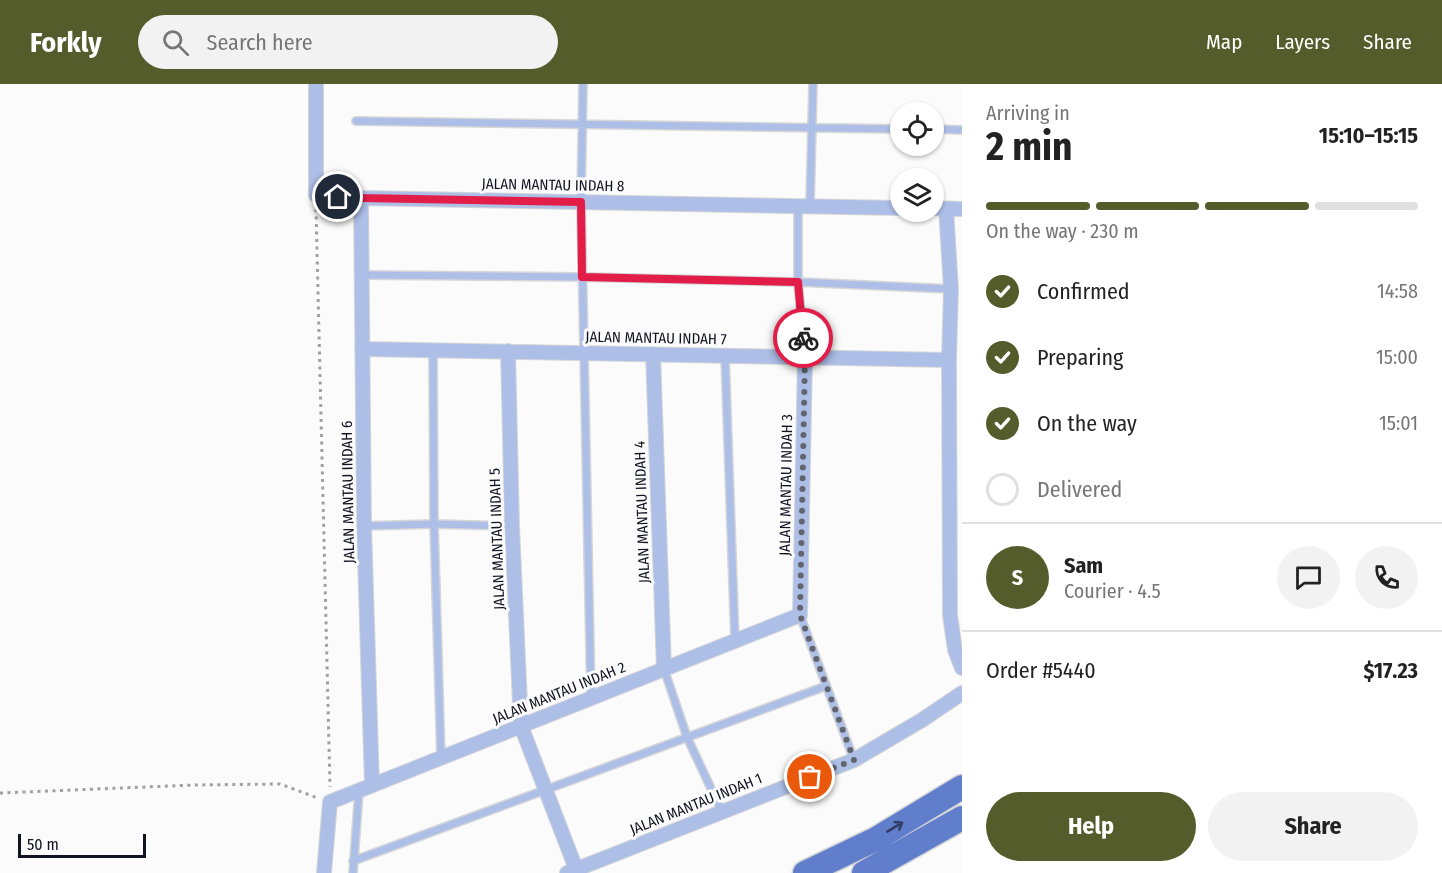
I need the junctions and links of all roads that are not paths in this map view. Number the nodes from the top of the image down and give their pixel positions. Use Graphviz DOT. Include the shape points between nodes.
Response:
graph roads {
  1 [pos="316,84"];
  2 [pos="583,84"];
  3 [pos="813,84"];
  4 [pos="356,121"];
  5 [pos="581,124"];
  6 [pos="812,128"];
  7 [pos="890,129"];
  8 [pos="944,129"];
  9 [pos="962,130"];
  10 [pos="361,198"];
  11 [pos="581,202"];
  12 [pos="804,206"];
  13 [pos="890,208"];
  14 [pos="944,208"];
  15 [pos="962,209"];
  16 [pos="941,222"];
  17 [pos="362,275"];
  18 [pos="582,277"];
  19 [pos="798,282"];
  20 [pos="951,289"];
  21 [pos="362,349"];
  22 [pos="433,350"];
  23 [pos="508,351"];
  24 [pos="583,353"];
  25 [pos="653,354"];
  26 [pos="725,356"];
  27 [pos="805,357"];
  28 [pos="949,360"];
  29 [pos="434,524"];
  30 [pos="364,526"];
  31 [pos="512,526"];
  32 [pos="800,615"];
  33 [pos="735,641"];
  34 [pos="962,668"];
  35 [pos="664,669"];
  36 [pos="826,686"];
  37 [pos="962,693"];
  38 [pos="591,698"];
  39 [pos="521,726"];
  40 [pos="687,737"];
  41 [pos="441,758"];
  42 [pos="854,760"];
  43 [pos="372,785"];
  44 [pos="962,787"];
  45 [pos="544,790"];
  46 [pos="359,791"];
  47 [pos="722,812"];
  48 [pos="962,818"];
  49 [pos="863,845"];
  50 [pos="353,861"];
  51 [pos="571,871"];
  52 [pos="324,873"];
  53 [pos="353,873"];
  54 [pos="805,873"];
  55 [pos="837,873"];
  56 [pos="864,873"];
  1 -- 10 [label="street, JALAN MANTAU INDAH 8" via="316,195"];
  2 -- 5 [label="lane"];
  3 -- 6 [label="lane"];
  4 -- 5 [label="lane"];
  5 -- 6 [label="lane"];
  5 -- 11 [label="lane"];
  6 -- 7 [label="lane"];
  6 -- 12 [label="lane"];
  8 -- 9 [label="lane"];
  10 -- 11 [label="street, JALAN MANTAU INDAH 8"];
  10 -- 17 [label="street, JALAN MANTAU INDAH 6"];
  11 -- 12 [label="street, JALAN MANTAU INDAH 8"];
  11 -- 18 [label="lane"];
  12 -- 13 [label="street, JALAN MANTAU INDAH 8"];
  12 -- 19 [label="lane"];
  14 -- 15 [label="street"];
  16 -- 20 [label="street"];
  17 -- 18 [label="lane"];
  17 -- 21 [label="street, JALAN MANTAU INDAH 6"];
  18 -- 19 [label="lane"];
  18 -- 24 [label="lane"];
  19 -- 20 [label="lane"];
  19 -- 27 [label="lane"];
  20 -- 28 [label="street"];
  21 -- 22 [label="street, JALAN MANTAU INDAH 7"];
  21 -- 30 [label="street, JALAN MANTAU INDAH 6"];
  22 -- 23 [label="street, JALAN MANTAU INDAH 7"];
  22 -- 29 [label="lane"];
  23 -- 24 [label="street, JALAN MANTAU INDAH 7"];
  23 -- 31 [label="street, JALAN MANTAU INDAH 5"];
  24 -- 25 [label="street, JALAN MANTAU INDAH 7"];
  24 -- 38 [label="lane"];
  25 -- 26 [label="street, JALAN MANTAU INDAH 7"];
  25 -- 35 [label="street, JALAN MANTAU INDAH 4"];
  26 -- 27 [label="street, JALAN MANTAU INDAH 7"];
  26 -- 33 [label="lane"];
  27 -- 28 [label="street, JALAN MANTAU INDAH 7"];
  27 -- 32 [label="street, JALAN MANTAU INDAH 3"];
  28 -- 34 [label="street" via="950,615"];
  29 -- 30 [label="lane"];
  29 -- 31 [label="lane"];
  29 -- 41 [label="lane"];
  30 -- 43 [label="street, JALAN MANTAU INDAH 6"];
  31 -- 39 [label="street, JALAN MANTAU INDAH 5"];
  32 -- 33 [label="street, JALAN MANTAU INDAH 2"];
  32 -- 36 [label="lane"];
  33 -- 35 [label="street, JALAN MANTAU INDAH 2"];
  35 -- 38 [label="street, JALAN MANTAU INDAH 2"];
  35 -- 40 [label="lane"];
  36 -- 40 [label="lane"];
  36 -- 42 [label="lane"];
  37 -- 42 [label="street, JALAN MANTAU INDAH 1"];
  38 -- 39 [label="street, JALAN MANTAU INDAH 2"];
  39 -- 41 [label="street, JALAN MANTAU INDAH 2"];
  39 -- 45 [label="street, JALAN MANTAU INDAH 5"];
  40 -- 45 [label="lane"];
  40 -- 47 [label="lane"];
  41 -- 43 [label="street, JALAN MANTAU INDAH 2"];
  42 -- 47 [label="street, JALAN MANTAU INDAH 1"];
  43 -- 46 [label="street, JALAN MANTAU INDAH 2"];
  49 -- 44 [label="highway, one-way"];
  45 -- 50 [label="lane"];
  45 -- 51 [label="street, JALAN MANTAU INDAH 5"];
  46 -- 50 [label="lane"];
  46 -- 52 [label="street, JALAN MANTAU INDAH 2" via="330,802"];
  47 -- 51 [label="street, JALAN MANTAU INDAH 1"];
  48 -- 56 [label="highway"];
  49 -- 54 [label="highway"];
  49 -- 55 [label="highway"];
  50 -- 53 [label="lane"];
}
